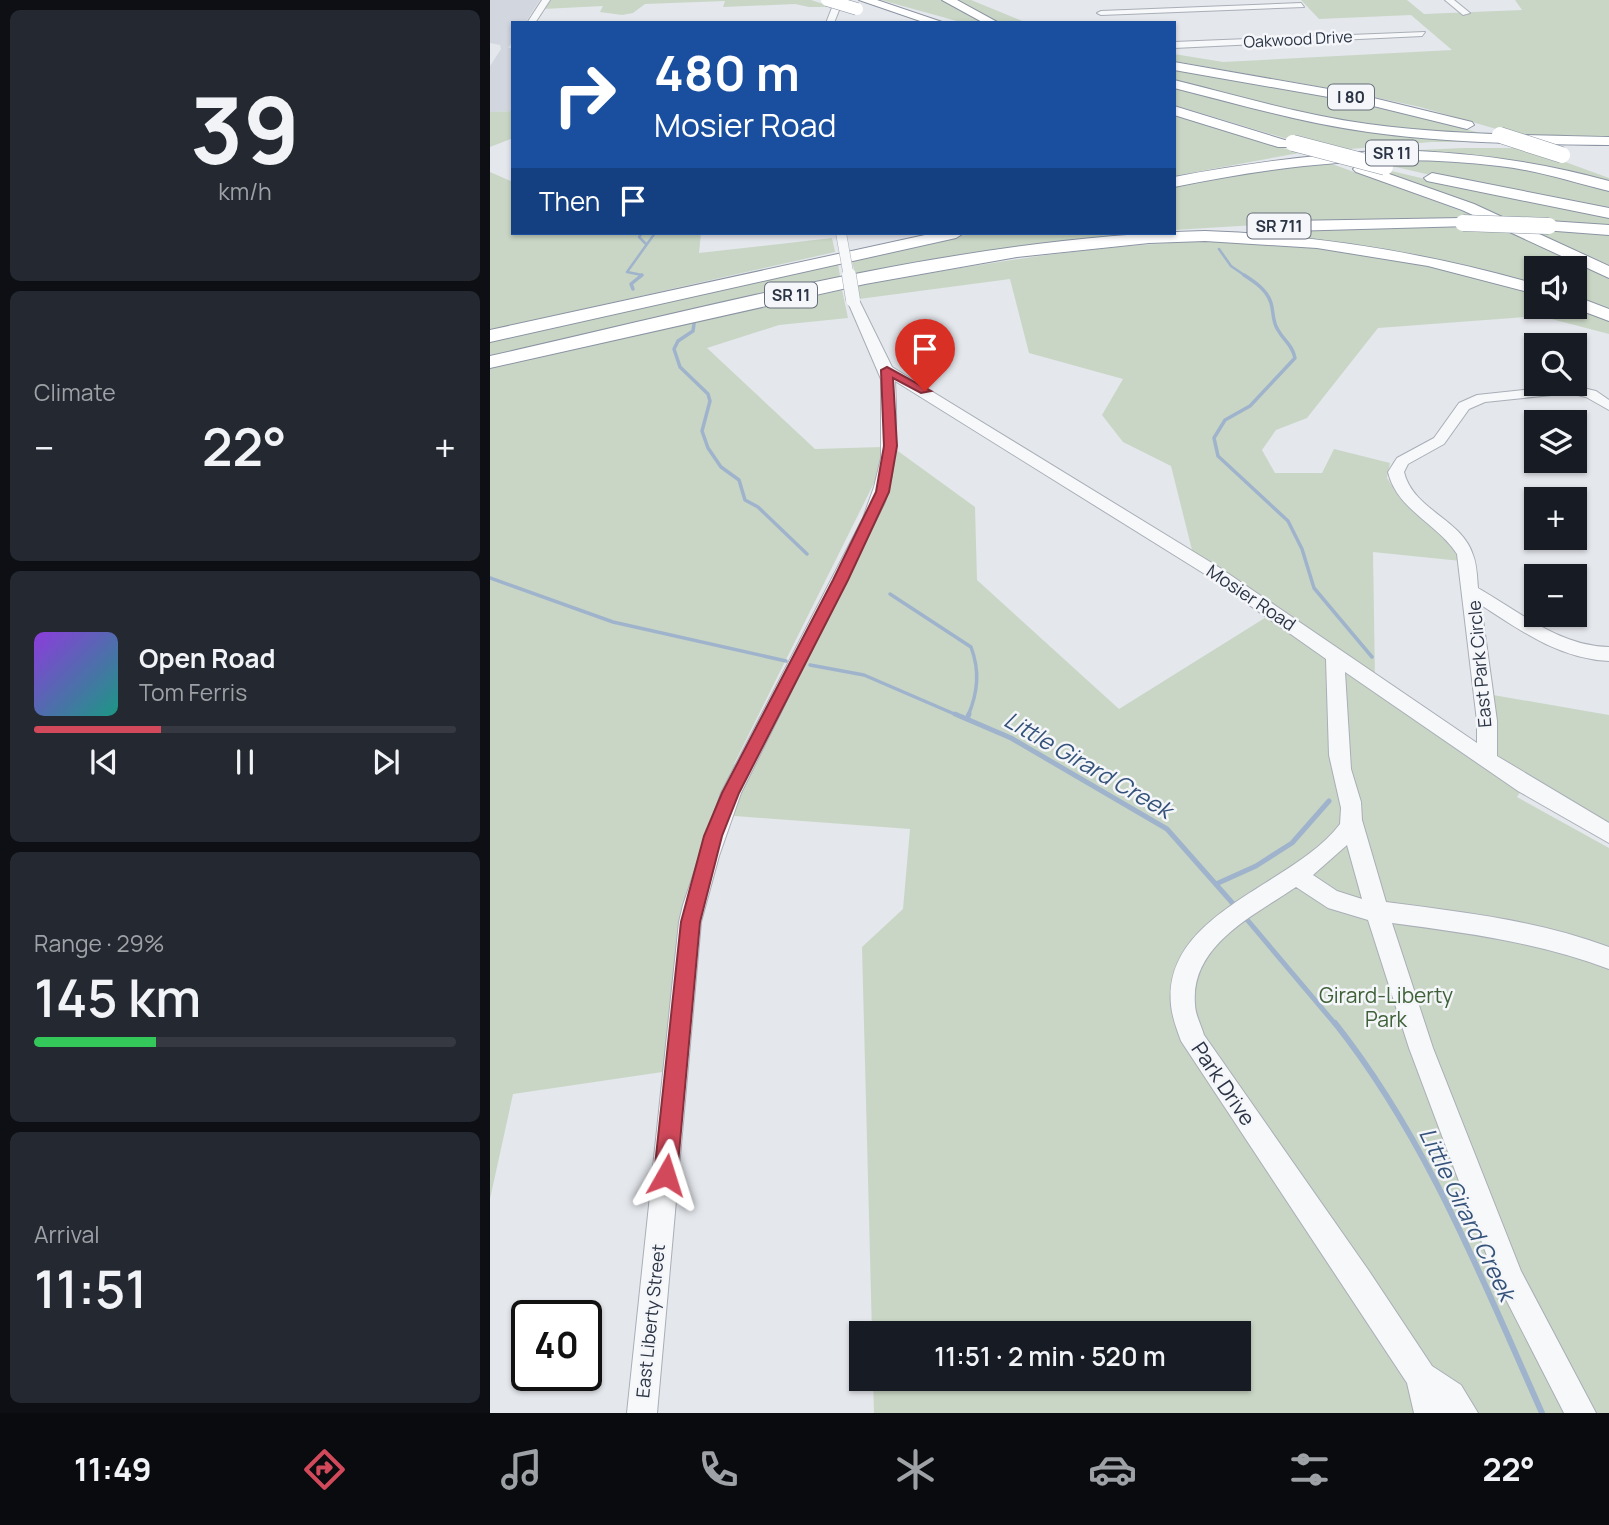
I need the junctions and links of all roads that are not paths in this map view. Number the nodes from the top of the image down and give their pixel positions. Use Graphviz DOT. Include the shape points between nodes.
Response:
graph roads {
  1 [pos="546,0"];
  2 [pos="827,0"];
  3 [pos="839,0"];
  4 [pos="948,0"];
  5 [pos="1449,0"];
  6 [pos="861,5"];
  7 [pos="1301,5"];
  8 [pos="891,8"];
  9 [pos="1466,13"];
  10 [pos="532,21"];
  11 [pos="831,21"];
  12 [pos="892,21"];
  13 [pos="933,21"];
  14 [pos="945,21"];
  15 [pos="989,21"];
  16 [pos="1106,21"];
  17 [pos="1422,34"];
  18 [pos="1176,45"];
  19 [pos="1176,64"];
  20 [pos="1176,84"];
  21 [pos="1180,111"];
  22 [pos="1609,141"];
  23 [pos="1288,144"];
  24 [pos="1609,149"];
  25 [pos="1609,173"];
  26 [pos="1176,181"];
  27 [pos="1176,181"];
  28 [pos="1609,186"];
  29 [pos="1609,214"];
  30 [pos="1609,230"];
  31 [pos="841,235"];
  32 [pos="916,235"];
  33 [pos="947,235"];
  34 [pos="1171,235"];
  35 [pos="1176,235"];
  36 [pos="1094,242"];
  37 [pos="1609,273"];
  38 [pos="734,284"];
  39 [pos="1524,286"];
  40 [pos="1587,307"];
  41 [pos="1609,315"];
  42 [pos="490,336"];
  43 [pos="490,362"];
  44 [pos="887,370"];
  45 [pos="1505,395"];
  46 [pos="1609,406"];
  47 [pos="1472,592"];
  48 [pos="1609,654"];
  49 [pos="1335,656"];
  50 [pos="1487,760"];
  51 [pos="1352,820"];
  52 [pos="1609,834"];
  53 [pos="1298,875"];
  54 [pos="1377,911"];
  55 [pos="1609,958"];
  56 [pos="1421,1377"];
  57 [pos="642,1413"];
  58 [pos="1429,1413"];
  59 [pos="1463,1413"];
  60 [pos="1581,1413"];
  1 -- 10 [label="street"];
  2 -- 6 [label="highway, bridge"];
  3 -- 11 [label="street"];
  4 -- 15 [label="highway"];
  5 -- 9 [label="street"];
  6 -- 8 [label="highway"];
  6 -- 12 [label="highway"];
  7 -- 16 [label="street" via="1099,10"];
  8 -- 13 [label="highway"];
  8 -- 14 [label="highway"];
  17 -- 18 [label="street, Oakwood Drive"];
  19 -- 25 [label="highway, I 80, bridge" via="1367,100 1500,135"];
  20 -- 22 [label="highway" via="1366,128 1449,136"];
  21 -- 23 [label="highway"];
  23 -- 29 [label="highway, bridge"];
  23 -- 37 [label="highway, bridge" via="1468,207"];
  24 -- 26 [label="highway" via="1511,145 1384,148 1268,160"];
  27 -- 28 [label="highway, SR 11" via="1315,158 1398,153 1502,161"];
  30 -- 35 [label="highway, SR 711, bridge" via="1463,223 1259,227"];
  31 -- 44 [label="street, East Liberty Street, bridge" via="853,300"];
  32 -- 38 [label="highway" via="802,262"];
  33 -- 38 [label="highway, SR 11"];
  34 -- 36 [label="highway, SR 711, bridge"];
  36 -- 39 [label="highway, SR 11" via="1225,238 1332,245 1444,264"];
  36 -- 43 [label="highway, SR 11" via="884,275"];
  38 -- 42 [label="highway, SR 11"];
  40 -- 41 [label="highway"];
  44 -- 49 [label="street, Mosier Road" via="1173,546"];
  44 -- 57 [label="street, East Liberty Street" via="891,446 883,492 731,793 697,889 690,922"];
  45 -- 46 [label="street" via="1570,388"];
  45 -- 47 [label="street" via="1464,406 1439,440 1402,461 1396,472 1406,496 1462,548"];
  47 -- 48 [label="street, East Park Circle" via="1562,644"];
  47 -- 50 [label="street, East Park Circle"];
  49 -- 50 [label="street, Mosier Road"];
  49 -- 51 [label="street" via="1340,757"];
  50 -- 52 [label="street, Mosier Road"];
  51 -- 53 [label="street, Park Drive" via="1340,839"];
  51 -- 54 [label="street"];
  53 -- 54 [label="street" via="1330,900"];
  53 -- 56 [label="street, Park Drive" via="1224,922 1194,953 1186,969 1181,1004 1190,1035"];
  54 -- 55 [label="street" via="1491,925"];
  54 -- 60 [label="street" via="1421,1048 1510,1280"];
  56 -- 58 [label="street, Park Drive"];
  56 -- 59 [label="street, Park Drive" via="1447,1392"];
}
